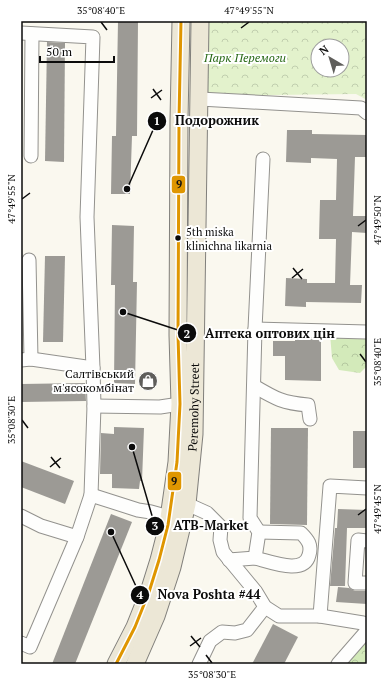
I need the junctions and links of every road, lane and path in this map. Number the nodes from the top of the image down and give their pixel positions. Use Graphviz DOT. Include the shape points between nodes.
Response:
graph roads {
  1 [pos="181,21"];
  2 [pos="200,21"];
  3 [pos="27,34"];
  4 [pos="200,105"];
  5 [pos="179,112"];
  6 [pos="367,113"];
  7 [pos="31,156"];
  8 [pos="263,159"];
  9 [pos="29,260"];
  10 [pos="255,329"];
  11 [pos="367,332"];
  12 [pos="26,360"];
  13 [pos="93,368"];
  14 [pos="254,386"];
  15 [pos="180,404"];
  16 [pos="94,406"];
  17 [pos="310,418"];
  18 [pos="367,488"];
  19 [pos="91,495"];
  20 [pos="188,504"];
  21 [pos="21,516"];
  22 [pos="169,517"];
  23 [pos="259,532"];
  24 [pos="77,537"];
  25 [pos="367,541"];
  26 [pos="255,558"];
  27 [pos="229,560"];
  28 [pos="367,583"];
  29 [pos="265,607"];
  30 [pos="320,616"];
  31 [pos="367,628"];
  32 [pos="21,643"];
  33 [pos="116,664"];
  34 [pos="136,664"];
  35 [pos="199,664"];
  36 [pos="338,664"];
  1 -- 5 [label="main road, Peremohy Street"];
  2 -- 4 [label="main road, Peremohy Street"];
  3 -- 7 [label="lane"];
  3 -- 13 [label="lane" via="93,37 87,217"];
  4 -- 5 [label="main road"];
  4 -- 6 [label="lane" via="361,108"];
  4 -- 20 [label="main road, Peremohy Street" via="194,434"];
  5 -- 15 [label="main road, Peremohy Street"];
  8 -- 10 [label="lane"];
  9 -- 12 [label="lane"];
  10 -- 11 [label="lane"];
  10 -- 14 [label="lane"];
  12 -- 13 [label="lane"];
  13 -- 16 [label="lane"];
  14 -- 17 [label="lane" via="277,400 308,405"];
  14 -- 23 [label="lane" via="250,518"];
  15 -- 16 [label="lane" via="160,407"];
  15 -- 22 [label="main road, Peremohy Street" via="177,462"];
  16 -- 19 [label="lane"];
  18 -- 30 [label="lane" via="330,486"];
  19 -- 22 [label="lane"];
  19 -- 24 [label="lane"];
  20 -- 27 [label="lane" via="207,513 221,527 220,540 223,552"];
  20 -- 34 [label="main road, Peremohy Street" via="172,568"];
  21 -- 24 [label="lane" via="41,526"];
  22 -- 33 [label="main road, Peremohy Street" via="149,592"];
  23 -- 26 [label="lane"];
  23 -- 26 [label="lane" via="301,533 311,547 308,559 300,566 294,567"];
  24 -- 32 [label="lane" via="30,647"];
  25 -- 28 [label="lane" via="358,540 355,583"];
  26 -- 27 [label="lane"];
  27 -- 29 [label="lane"];
  29 -- 30 [label="lane" via="279,616"];
  29 -- 35 [label="lane" via="247,630 236,633 222,632 210,641"];
  30 -- 31 [label="lane" via="363,623"];
  31 -- 36 [label="lane"];
}
